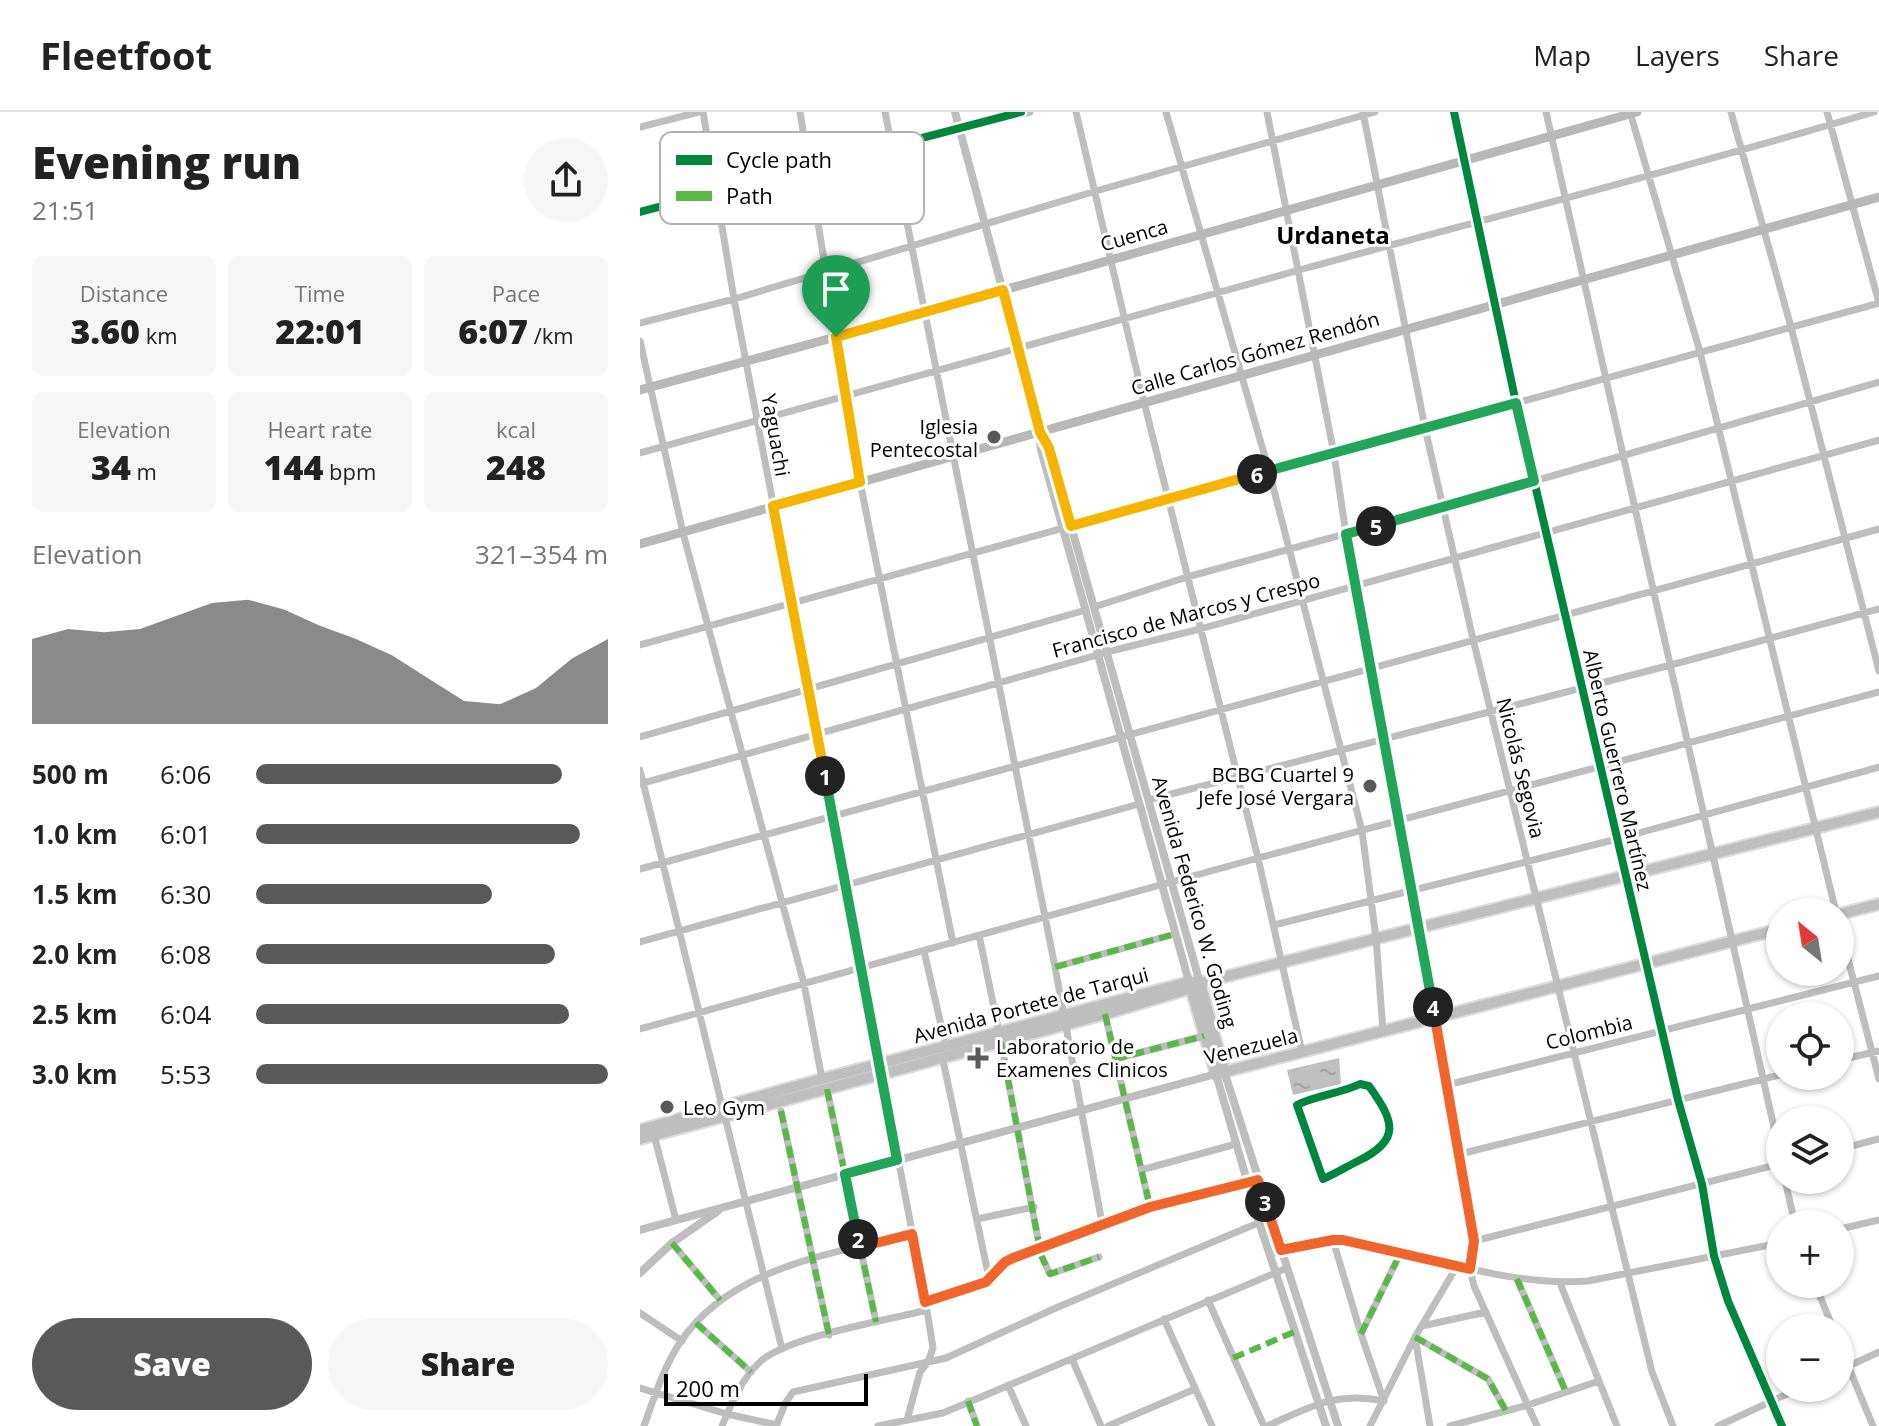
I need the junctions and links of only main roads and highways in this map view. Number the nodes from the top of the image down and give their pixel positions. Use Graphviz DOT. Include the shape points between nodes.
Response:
graph roads {
  1 [pos="1633,113"];
  2 [pos="1879,197"];
  3 [pos="645,388"];
  4 [pos="640,544"];
  5 [pos="1879,812"];
  6 [pos="1879,904"];
  7 [pos="1854,909"];
  8 [pos="1766,932"];
  9 [pos="1193,985"];
  10 [pos="1064,1020"];
  11 [pos="1220,1073"];
  12 [pos="724,1112"];
  13 [pos="640,1130"];
  14 [pos="640,1139"];
  1 -- 3 [label="main road, Cuenca"];
  2 -- 4 [label="main road, Calle Carlos Gómez Rendón"];
  5 -- 9 [label="main road, Avenida Portete de Tarqui"];
  6 -- 7 [label="main road"];
  8 -- 11 [label="main road, Venezuela"];
  9 -- 10 [label="main road, Avenida Portete de Tarqui"];
  9 -- 10 [label="main road, Avenida Portete de Tarqui" via="1105,1014"];
  9 -- 11 [label="main road, Avenida Federico W. Goding"];
  9 -- 11 [label="main road, Avenida Federico W. Goding" via="1204,1036"];
  10 -- 12 [label="main road, Avenida Portete de Tarqui"];
  12 -- 13 [label="main road, Avenida Portete de Tarqui"];
  12 -- 14 [label="main road, Avenida Portete de Tarqui"];
}
